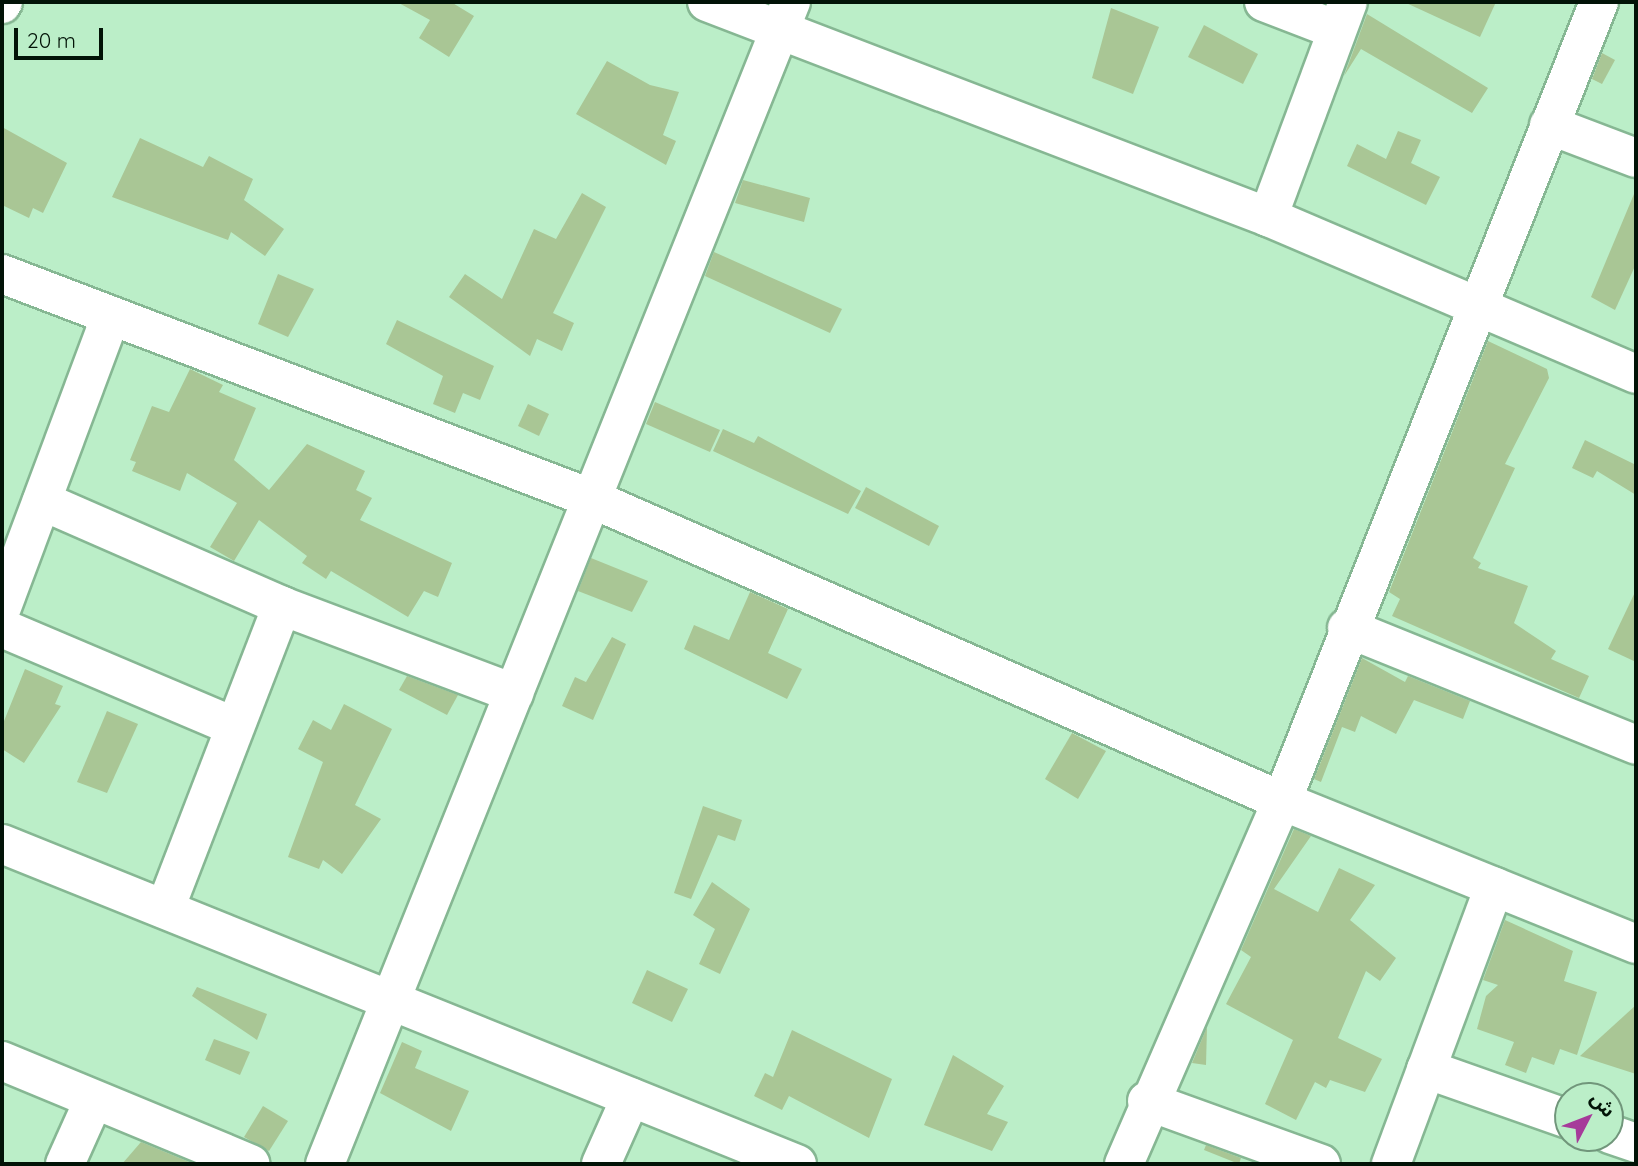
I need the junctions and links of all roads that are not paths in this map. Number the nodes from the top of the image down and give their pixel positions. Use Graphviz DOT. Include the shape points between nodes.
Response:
graph roads {
  1 [pos="707,2"];
  2 [pos="1264,2"];
  3 [pos="1599,2"];
  4 [pos="1343,16"];
  5 [pos="784,17"];
  6 [pos="1549,125"];
  7 [pos="1636,158"];
  8 [pos="1268,217"];
  9 [pos="2,274"];
  10 [pos="1476,304"];
  11 [pos="111,316"];
  12 [pos="1636,374"];
  13 [pos="590,498"];
  14 [pos="42,501"];
  15 [pos="282,606"];
  16 [pos="2,607"];
  17 [pos="2,628"];
  18 [pos="1347,628"];
  19 [pos="514,693"];
  20 [pos="233,726"];
  21 [pos="1636,745"];
  22 [pos="1282,801"];
  23 [pos="2,844"];
  24 [pos="1494,887"];
  25 [pos="165,909"];
  26 [pos="1636,944"];
  27 [pos="394,1001"];
  28 [pos="2,1062"];
  29 [pos="1426,1069"];
  30 [pos="632,1097"];
  31 [pos="1147,1101"];
  32 [pos="92,1104"];
  33 [pos="1554,1114"];
  34 [pos="65,1164"];
  35 [pos="251,1164"];
  36 [pos="325,1164"];
  37 [pos="601,1164"];
  38 [pos="797,1164"];
  39 [pos="1124,1164"];
  40 [pos="1321,1164"];
  41 [pos="1391,1164"];
  1 -- 5 [label="street"];
  2 -- 4 [label="street"];
  3 -- 6 [label="street"];
  4 -- 8 [label="street"];
  5 -- 8 [label="street"];
  5 -- 13 [label="street"];
  6 -- 7 [label="street"];
  6 -- 10 [label="street"];
  8 -- 10 [label="street"];
  9 -- 11 [label="street"];
  10 -- 12 [label="street"];
  10 -- 18 [label="street"];
  11 -- 13 [label="street"];
  11 -- 14 [label="street"];
  13 -- 19 [label="street"];
  13 -- 22 [label="street"];
  14 -- 15 [label="street"];
  14 -- 16 [label="street"];
  15 -- 19 [label="street"];
  15 -- 20 [label="street"];
  17 -- 20 [label="street"];
  18 -- 21 [label="street"];
  18 -- 22 [label="street"];
  19 -- 27 [label="street"];
  20 -- 25 [label="street"];
  22 -- 24 [label="street"];
  22 -- 31 [label="street"];
  23 -- 25 [label="street"];
  24 -- 26 [label="street"];
  24 -- 29 [label="street"];
  25 -- 27 [label="street"];
  27 -- 30 [label="street"];
  27 -- 36 [label="street"];
  28 -- 32 [label="street"];
  29 -- 33 [label="street"];
  29 -- 41 [label="street"];
  30 -- 37 [label="street"];
  30 -- 38 [label="street"];
  31 -- 39 [label="street"];
  31 -- 40 [label="street"];
  32 -- 34 [label="street"];
  32 -- 35 [label="street"];
}
